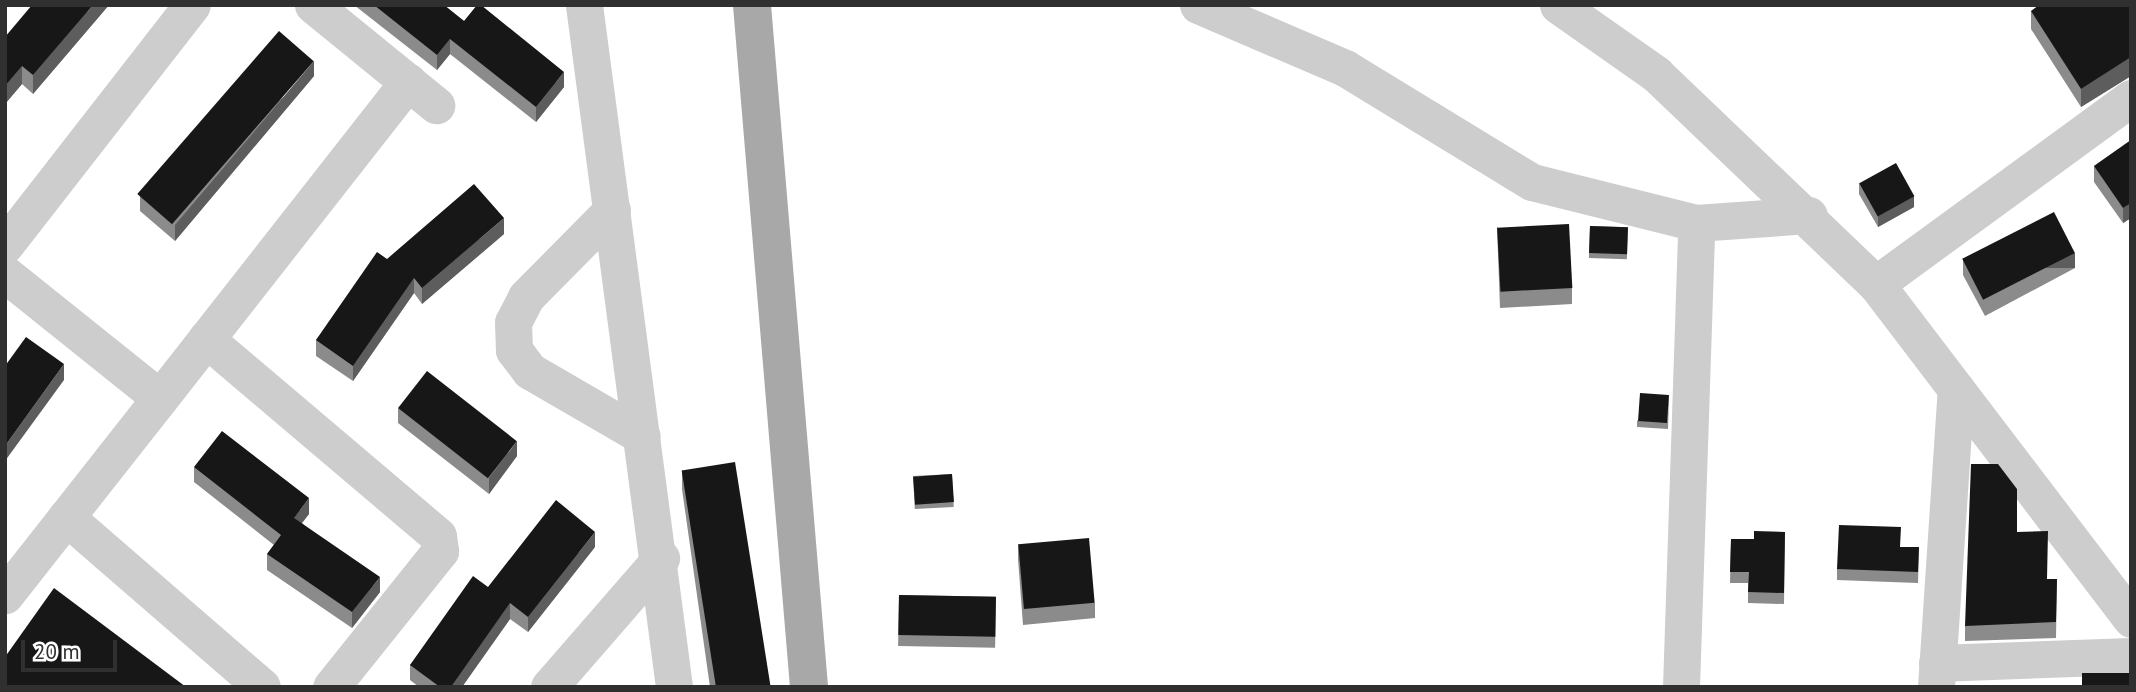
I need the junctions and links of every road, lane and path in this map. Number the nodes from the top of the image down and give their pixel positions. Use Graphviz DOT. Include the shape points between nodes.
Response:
graph roads {
  1 [pos="192,5"];
  2 [pos="313,5"];
  3 [pos="584,5"];
  4 [pos="752,5"];
  5 [pos="1198,5"];
  6 [pos="1558,5"];
  7 [pos="408,82"];
  8 [pos="2131,98"];
  9 [pos="436,105"];
  10 [pos="612,210"];
  11 [pos="1809,215"];
  12 [pos="1696,223"];
  13 [pos="5,245"];
  14 [pos="5,274"];
  15 [pos="1876,284"];
  16 [pos="206,339"];
  17 [pos="1956,389"];
  18 [pos="160,398"];
  19 [pos="642,436"];
  20 [pos="66,517"];
  21 [pos="661,558"];
  22 [pos="5,596"];
  23 [pos="2131,619"];
  24 [pos="2131,656"];
  25 [pos="1936,675"];
  26 [pos="262,687"];
  27 [pos="331,687"];
  28 [pos="549,687"];
  29 [pos="674,687"];
  30 [pos="809,687"];
  31 [pos="1681,687"];
  1 -- 13 [label="street"];
  2 -- 7 [label="street"];
  3 -- 10 [label="street"];
  4 -- 30 [label="main road"];
  5 -- 12 [label="street" via="1345,68 1532,182"];
  6 -- 11 [label="street" via="1656,74"];
  7 -- 9 [label="street"];
  7 -- 16 [label="street"];
  8 -- 15 [label="street"];
  10 -- 19 [label="street"];
  10 -- 19 [label="street" via="526,297 513,323 514,350 530,371"];
  11 -- 12 [label="street"];
  11 -- 15 [label="street"];
  12 -- 31 [label="street"];
  14 -- 18 [label="street"];
  15 -- 17 [label="street"];
  16 -- 18 [label="street"];
  16 -- 27 [label="street" via="438,536 440,551"];
  17 -- 23 [label="street"];
  17 -- 25 [label="street"];
  18 -- 20 [label="street"];
  19 -- 21 [label="street"];
  20 -- 22 [label="street"];
  20 -- 26 [label="street"];
  21 -- 28 [label="street"];
  21 -- 29 [label="street"];
  24 -- 25 [label="street"];
}
